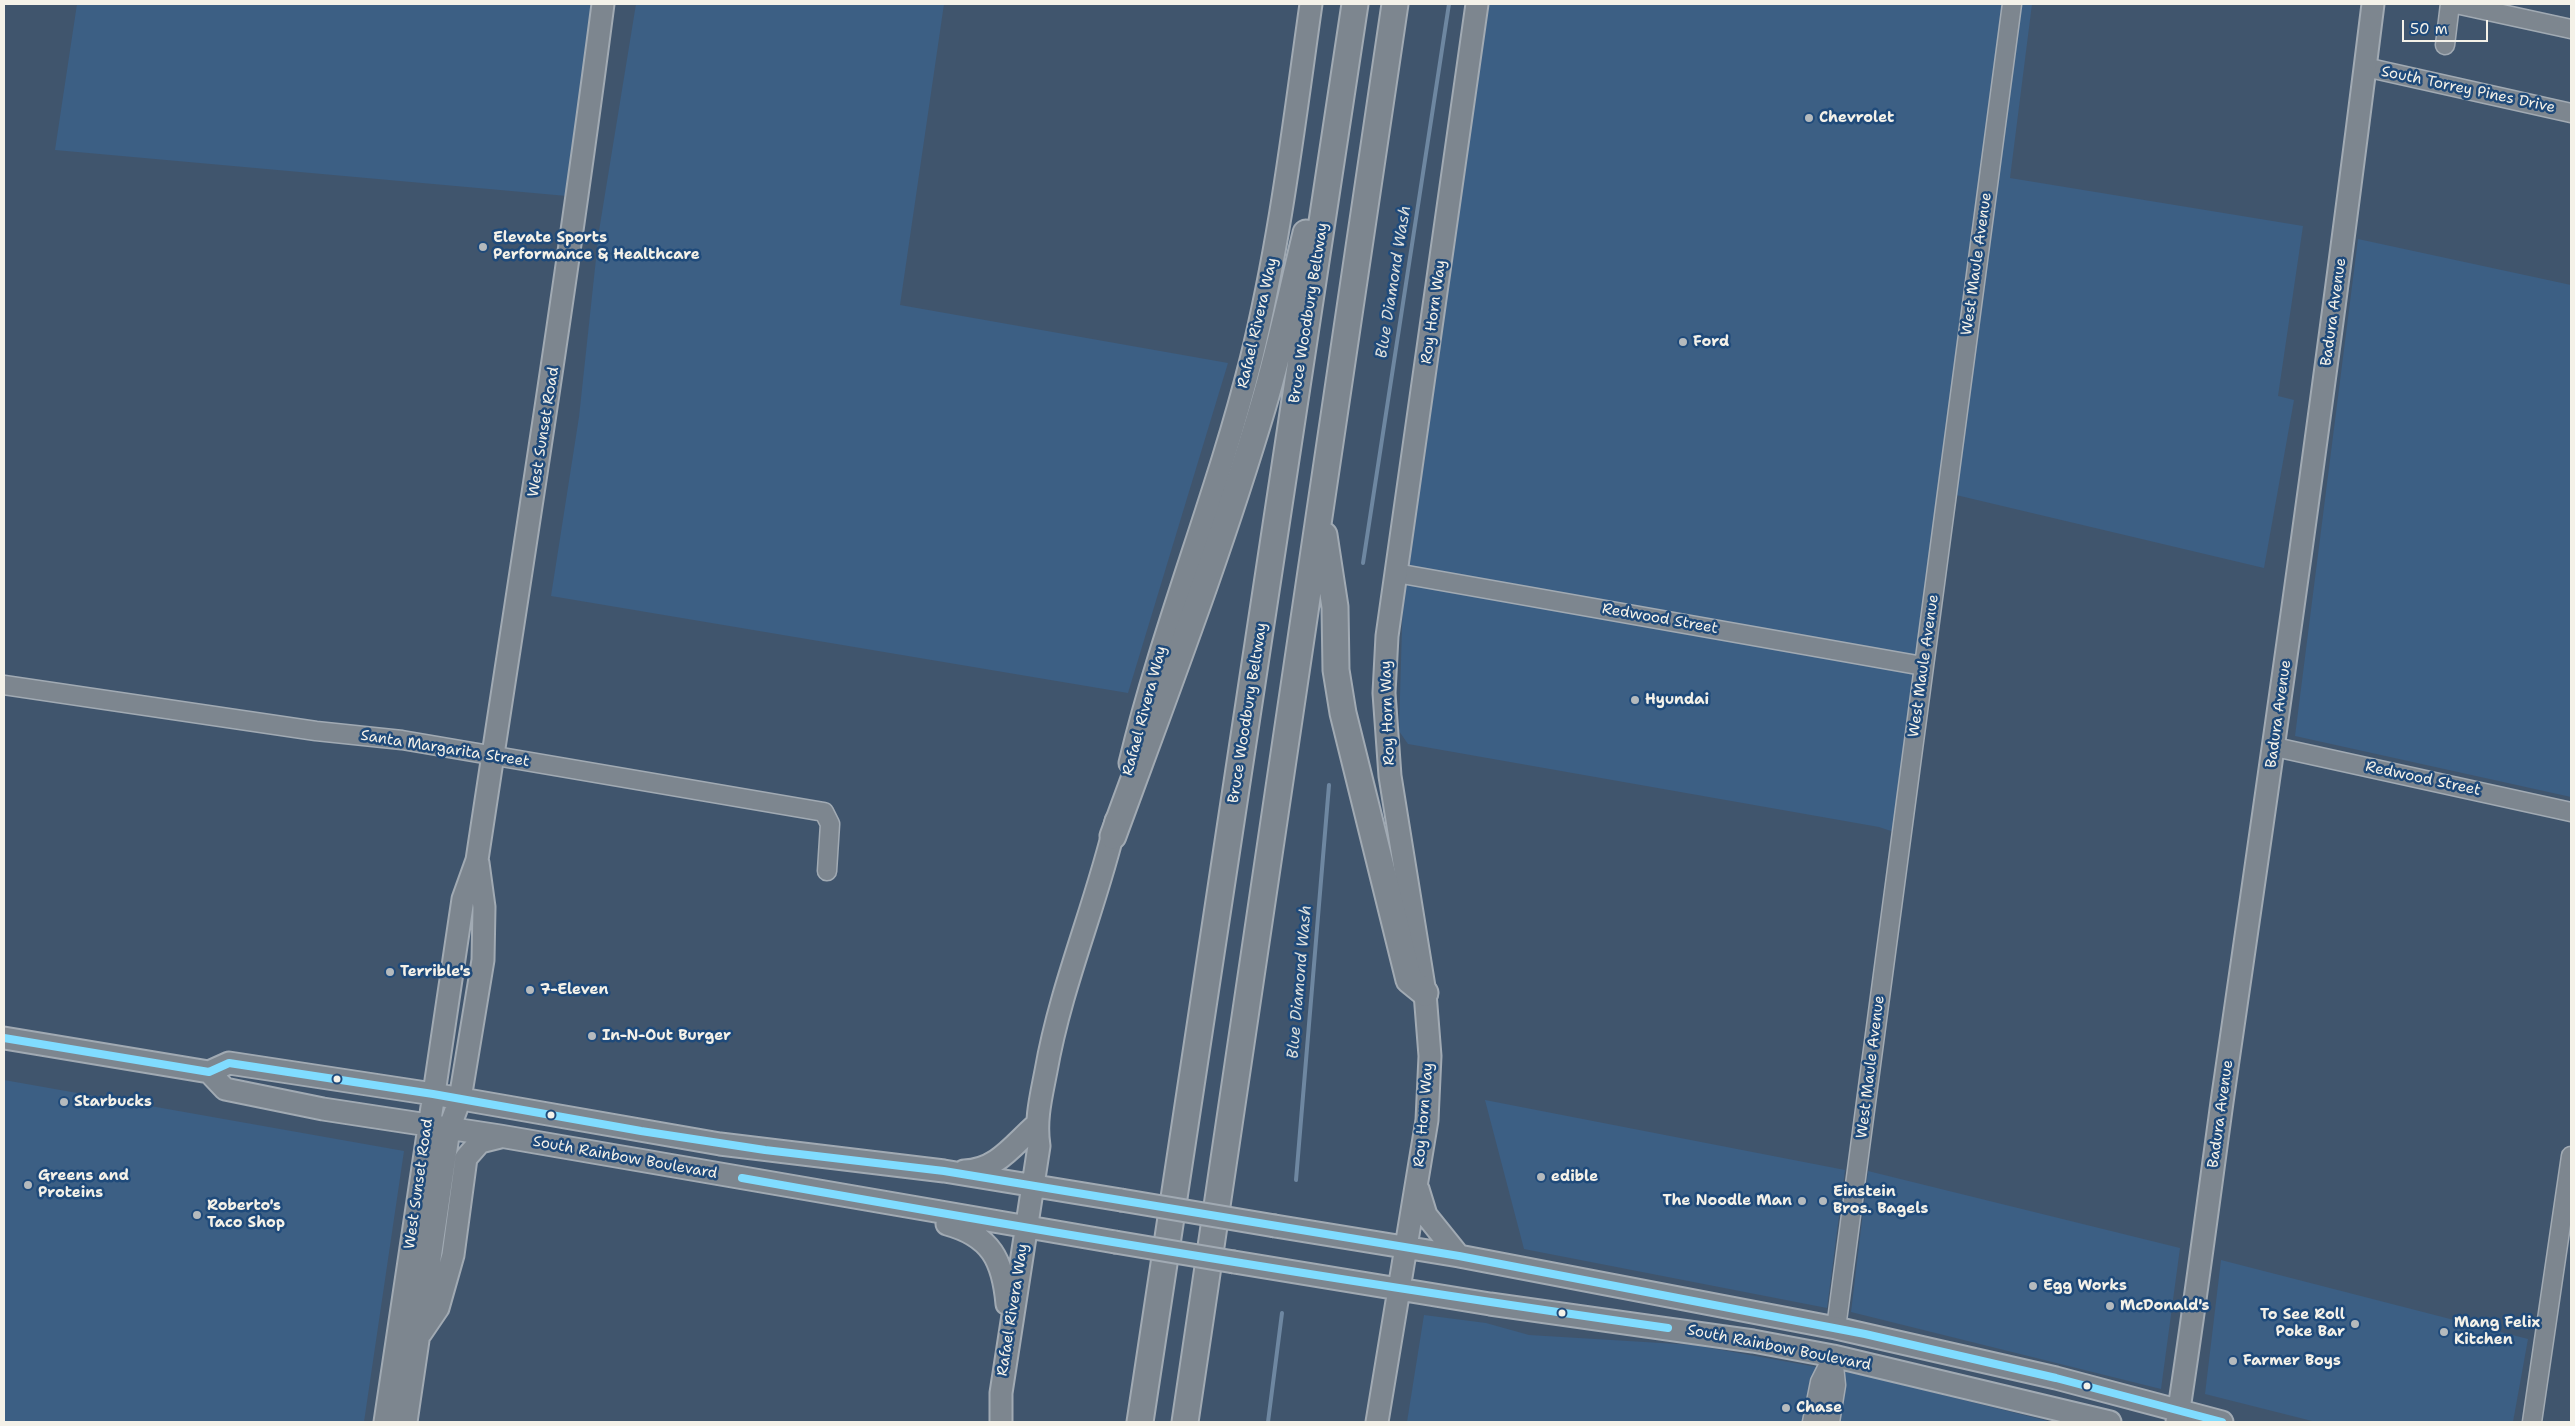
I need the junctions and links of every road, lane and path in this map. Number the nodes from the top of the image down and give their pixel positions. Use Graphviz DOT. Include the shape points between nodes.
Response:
graph roads {
  1 [pos="603,4"];
  2 [pos="1311,4"];
  3 [pos="1356,4"];
  4 [pos="1395,4"];
  5 [pos="1477,4"];
  6 [pos="2012,4"];
  7 [pos="2373,4"];
  8 [pos="2450,4"];
  9 [pos="2456,4"];
  10 [pos="2571,29"];
  11 [pos="2445,45"];
  12 [pos="2365,67"];
  13 [pos="2571,113"];
  14 [pos="1330,176"];
  15 [pos="1320,511"];
  16 [pos="1396,573"];
  17 [pos="1923,666"];
  18 [pos="4,685"];
  19 [pos="2275,747"];
  20 [pos="493,756"];
  21 [pos="2571,812"];
  22 [pos="1112,836"];
  23 [pos="478,860"];
  24 [pos="828,871"];
  25 [pos="1425,993"];
  26 [pos="4,1038"];
  27 [pos="209,1072"];
  28 [pos="433,1094"];
  29 [pos="460,1099"];
  30 [pos="1036,1125"];
  31 [pos="428,1126"];
  32 [pos="449,1129"];
  33 [pos="500,1136"];
  34 [pos="2571,1156"];
  35 [pos="944,1171"];
  36 [pos="1032,1186"];
  37 [pos="1417,1187"];
  38 [pos="820,1191"];
  39 [pos="1026,1228"];
  40 [pos="1407,1248"];
  41 [pos="1459,1256"];
  42 [pos="1400,1289"];
  43 [pos="1836,1328"];
  44 [pos="1010,1334"];
  45 [pos="408,1335"];
  46 [pos="1753,1341"];
  47 [pos="1903,1343"];
  48 [pos="1833,1356"];
  49 [pos="2178,1417"];
  50 [pos="385,1422"];
  51 [pos="406,1422"];
  52 [pos="1001,1422"];
  53 [pos="1140,1422"];
  54 [pos="1185,1422"];
  55 [pos="1377,1422"];
  56 [pos="1812,1422"];
  57 [pos="1830,1422"];
  58 [pos="2110,1422"];
  59 [pos="2222,1422"];
  60 [pos="2532,1422"];
  1 -- 20 [label="main road, West Sunset Road" via="570,254"];
  2 -- 22 [label="main road, Rafael Rivera Way" via="1273,260 1253,352 1146,697"];
  3 -- 14 [label="highway, Bruce Woodbury Beltway"];
  4 -- 15 [label="highway"];
  5 -- 16 [label="main road, Roy Horn Way"];
  6 -- 17 [label="street, West Maule Avenue"];
  7 -- 12 [label="main road, Badura Avenue"];
  8 -- 11 [label="street"];
  9 -- 10 [label="street"];
  12 -- 13 [label="street, South Torrey Pines Drive"];
  12 -- 19 [label="main road, Badura Avenue"];
  14 -- 22 [label="highway" via="1310,216 1278,351 1249,452 1167,690"];
  14 -- 53 [label="highway, Bruce Woodbury Beltway"];
  15 -- 25 [label="highway" via="1334,607 1336,670 1343,713 1409,980"];
  15 -- 54 [label="highway"];
  16 -- 17 [label="street, Redwood Street"];
  16 -- 25 [label="main road, Roy Horn Way" via="1387,636 1385,711 1390,776"];
  17 -- 43 [label="street, West Maule Avenue"];
  18 -- 20 [label="street, Santa Margarita Street" via="316,731 402,740"];
  19 -- 21 [label="street, Redwood Street"];
  19 -- 49 [label="main road, Badura Avenue"];
  20 -- 23 [label="main road, West Sunset Road"];
  20 -- 24 [label="street, Santa Margarita Street" via="824,812 830,824"];
  22 -- 30 [label="main road, Rafael Rivera Way" via="1057,1016"];
  23 -- 28 [label="main road, West Sunset Road" via="463,899"];
  23 -- 29 [label="main road, West Sunset Road" via="484,907 483,960"];
  25 -- 37 [label="main road, Roy Horn Way" via="1430,1089"];
  26 -- 27 [label="main road, South Rainbow Boulevard"];
  27 -- 28 [label="main road, South Rainbow Boulevard" via="229,1063"];
  27 -- 31 [label="main road, South Rainbow Boulevard" via="225,1089"];
  28 -- 29 [label="main road, South Rainbow Boulevard"];
  28 -- 31 [label="main road, West Sunset Road"];
  29 -- 32 [label="main road, West Sunset Road"];
  29 -- 35 [label="main road, South Rainbow Boulevard" via="720,1144"];
  30 -- 35 [label="main road" via="994,1163 973,1170"];
  30 -- 36 [label="main road, Rafael Rivera Way" via="1039,1146"];
  31 -- 32 [label="main road, South Rainbow Boulevard"];
  31 -- 45 [label="main road, West Sunset Road"];
  32 -- 33 [label="main road, South Rainbow Boulevard"];
  32 -- 45 [label="main road, West Sunset Road"];
  33 -- 38 [label="main road, South Rainbow Boulevard"];
  33 -- 45 [label="main road" via="480,1142 466,1158 453,1255 438,1308"];
  34 -- 60 [label="street"];
  35 -- 36 [label="main road, South Rainbow Boulevard"];
  36 -- 39 [label="main road, Rafael Rivera Way"];
  36 -- 40 [label="main road, South Rainbow Boulevard, bridge"];
  37 -- 40 [label="main road, Roy Horn Way"];
  37 -- 41 [label="main road" via="1426,1215"];
  38 -- 39 [label="main road, South Rainbow Boulevard"];
  38 -- 44 [label="main road" via="866,1209 939,1222 972,1232 999,1262 1006,1288"];
  39 -- 42 [label="main road, South Rainbow Boulevard, bridge"];
  39 -- 44 [label="main road, Rafael Rivera Way"];
  40 -- 41 [label="main road, South Rainbow Boulevard"];
  40 -- 42 [label="main road, Roy Horn Way"];
  41 -- 43 [label="main road, South Rainbow Boulevard"];
  42 -- 46 [label="main road, South Rainbow Boulevard"];
  42 -- 55 [label="main road, Roy Horn Way"];
  43 -- 46 [label="main road" via="1828,1337 1822,1338 1805,1336"];
  43 -- 47 [label="main road, South Rainbow Boulevard"];
  44 -- 52 [label="main road, Rafael Rivera Way" via="1001,1393"];
  45 -- 50 [label="main road, West Sunset Road"];
  45 -- 51 [label="main road, West Sunset Road"];
  46 -- 48 [label="main road, South Rainbow Boulevard"];
  47 -- 48 [label="main road" via="1862,1347 1843,1344 1835,1348"];
  47 -- 49 [label="main road, South Rainbow Boulevard" via="2056,1378"];
  48 -- 56 [label="street" via="1820,1382"];
  48 -- 57 [label="street" via="1836,1385"];
  48 -- 58 [label="main road, South Rainbow Boulevard"];
  49 -- 59 [label="main road, South Rainbow Boulevard"];
}
